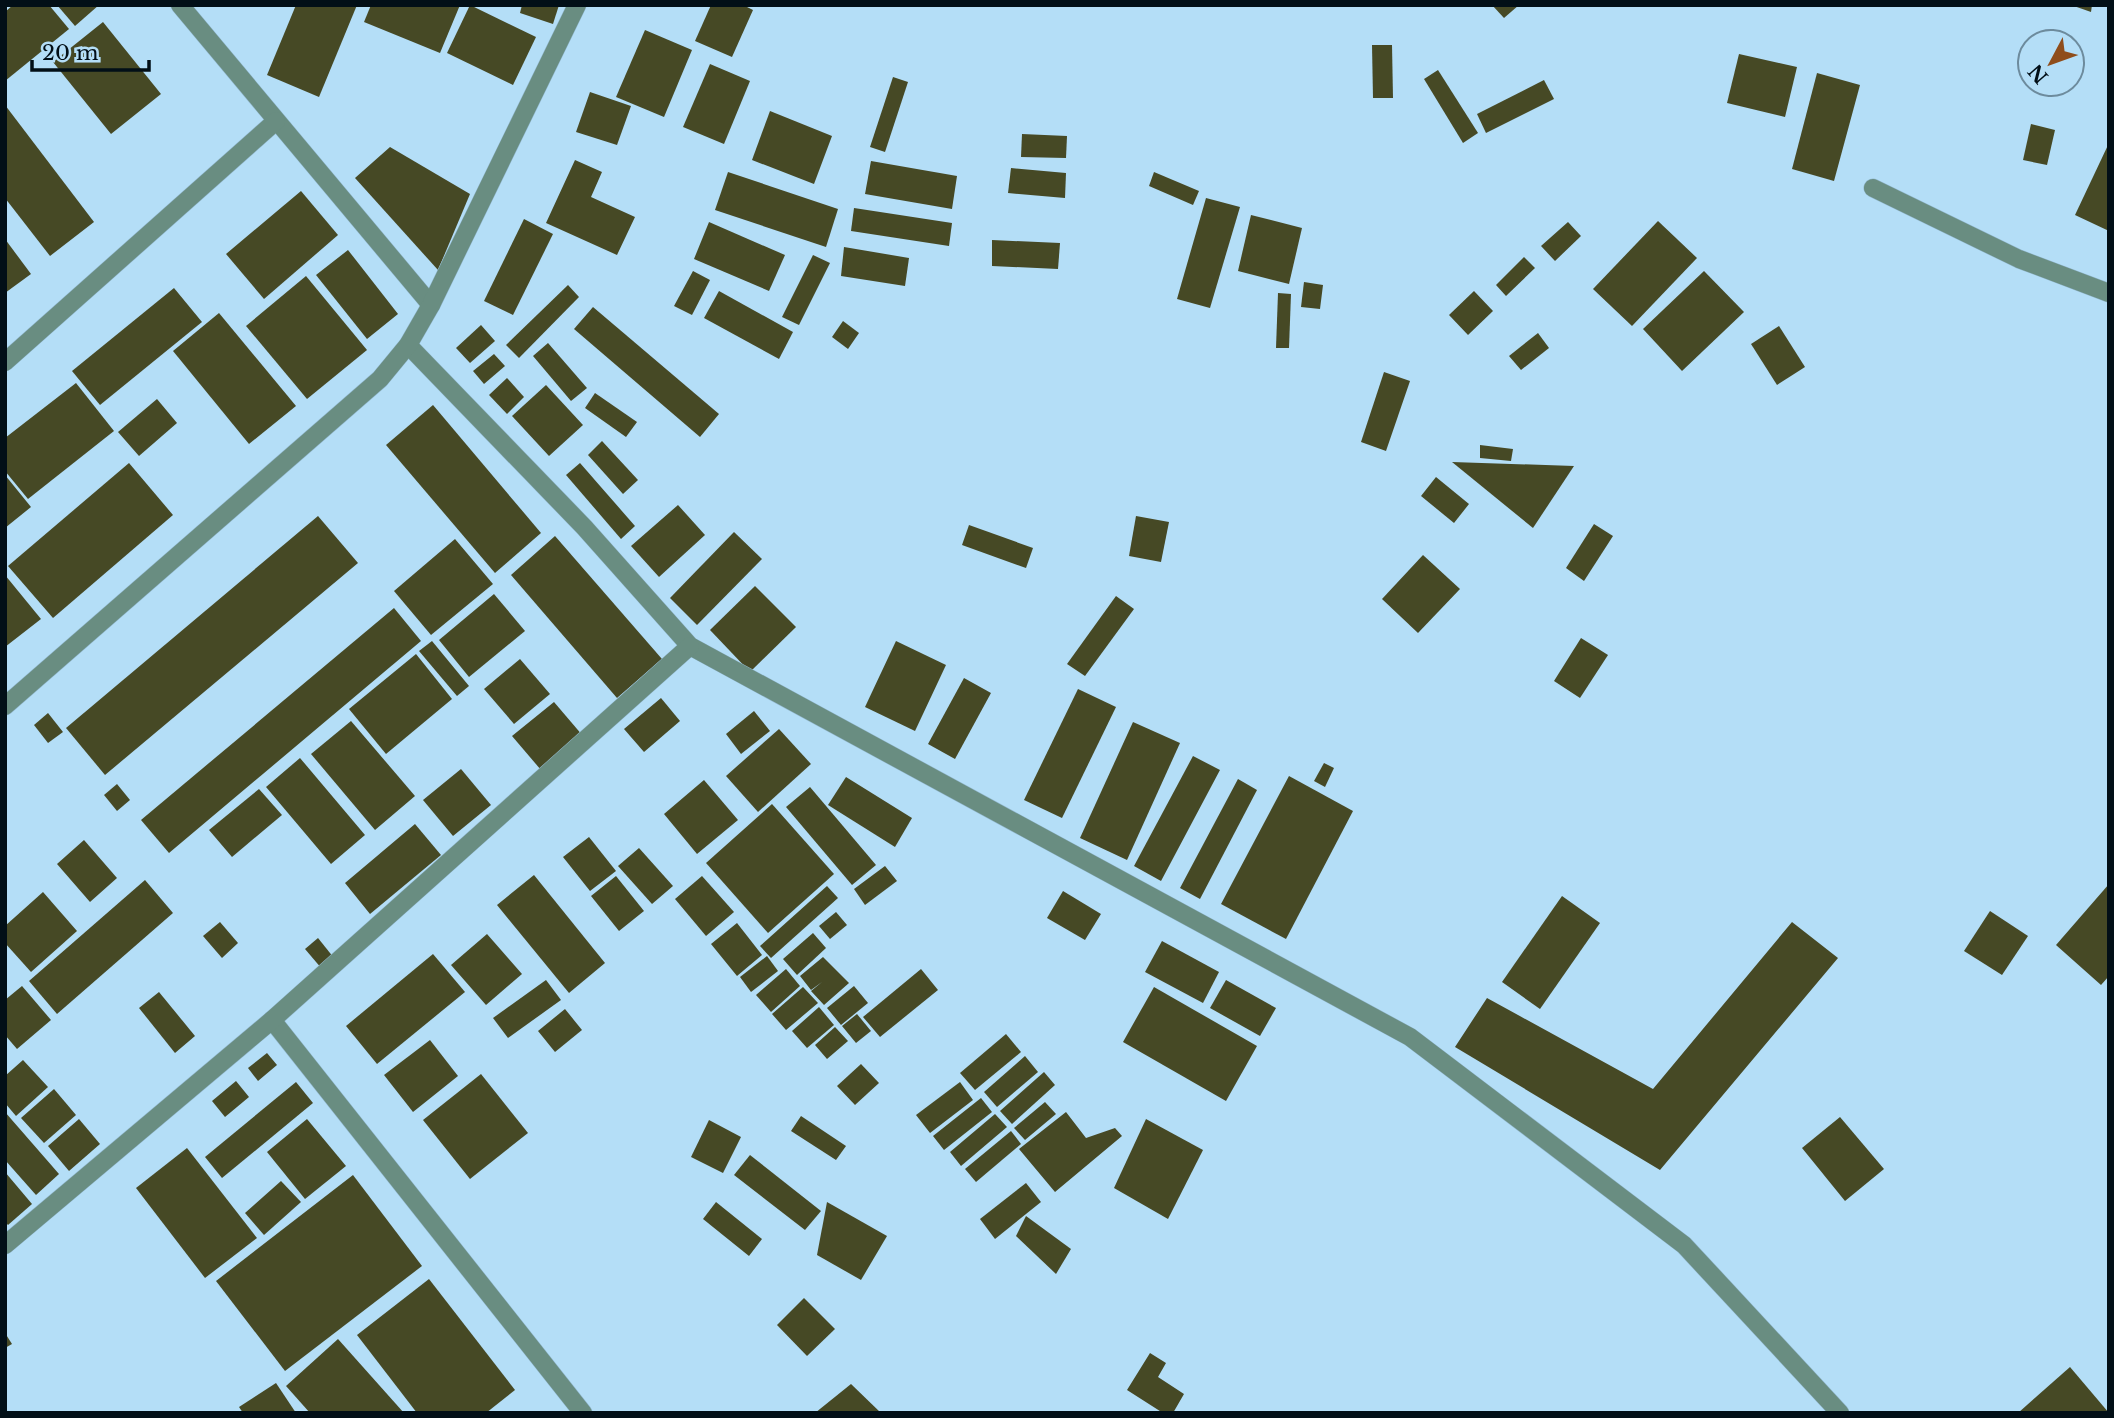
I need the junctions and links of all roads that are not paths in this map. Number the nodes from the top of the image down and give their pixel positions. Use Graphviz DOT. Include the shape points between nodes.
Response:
graph roads {
  1 [pos="180,5"];
  2 [pos="577,5"];
  3 [pos="276,121"];
  4 [pos="1873,188"];
  5 [pos="2109,293"];
  6 [pos="431,305"];
  7 [pos="408,345"];
  8 [pos="5,362"];
  9 [pos="690,646"];
  10 [pos="5,706"];
  11 [pos="272,1020"];
  12 [pos="5,1245"];
  13 [pos="580,1412"];
  14 [pos="1840,1413"];
  1 -- 3 [label="street"];
  2 -- 6 [label="street"];
  3 -- 6 [label="street"];
  3 -- 8 [label="street"];
  4 -- 5 [label="street" via="2019,259"];
  6 -- 7 [label="street"];
  7 -- 9 [label="street" via="584,527"];
  7 -- 10 [label="street" via="380,379"];
  9 -- 11 [label="street"];
  9 -- 14 [label="street" via="1410,1037 1684,1245"];
  11 -- 12 [label="street"];
  11 -- 13 [label="street"];
}
